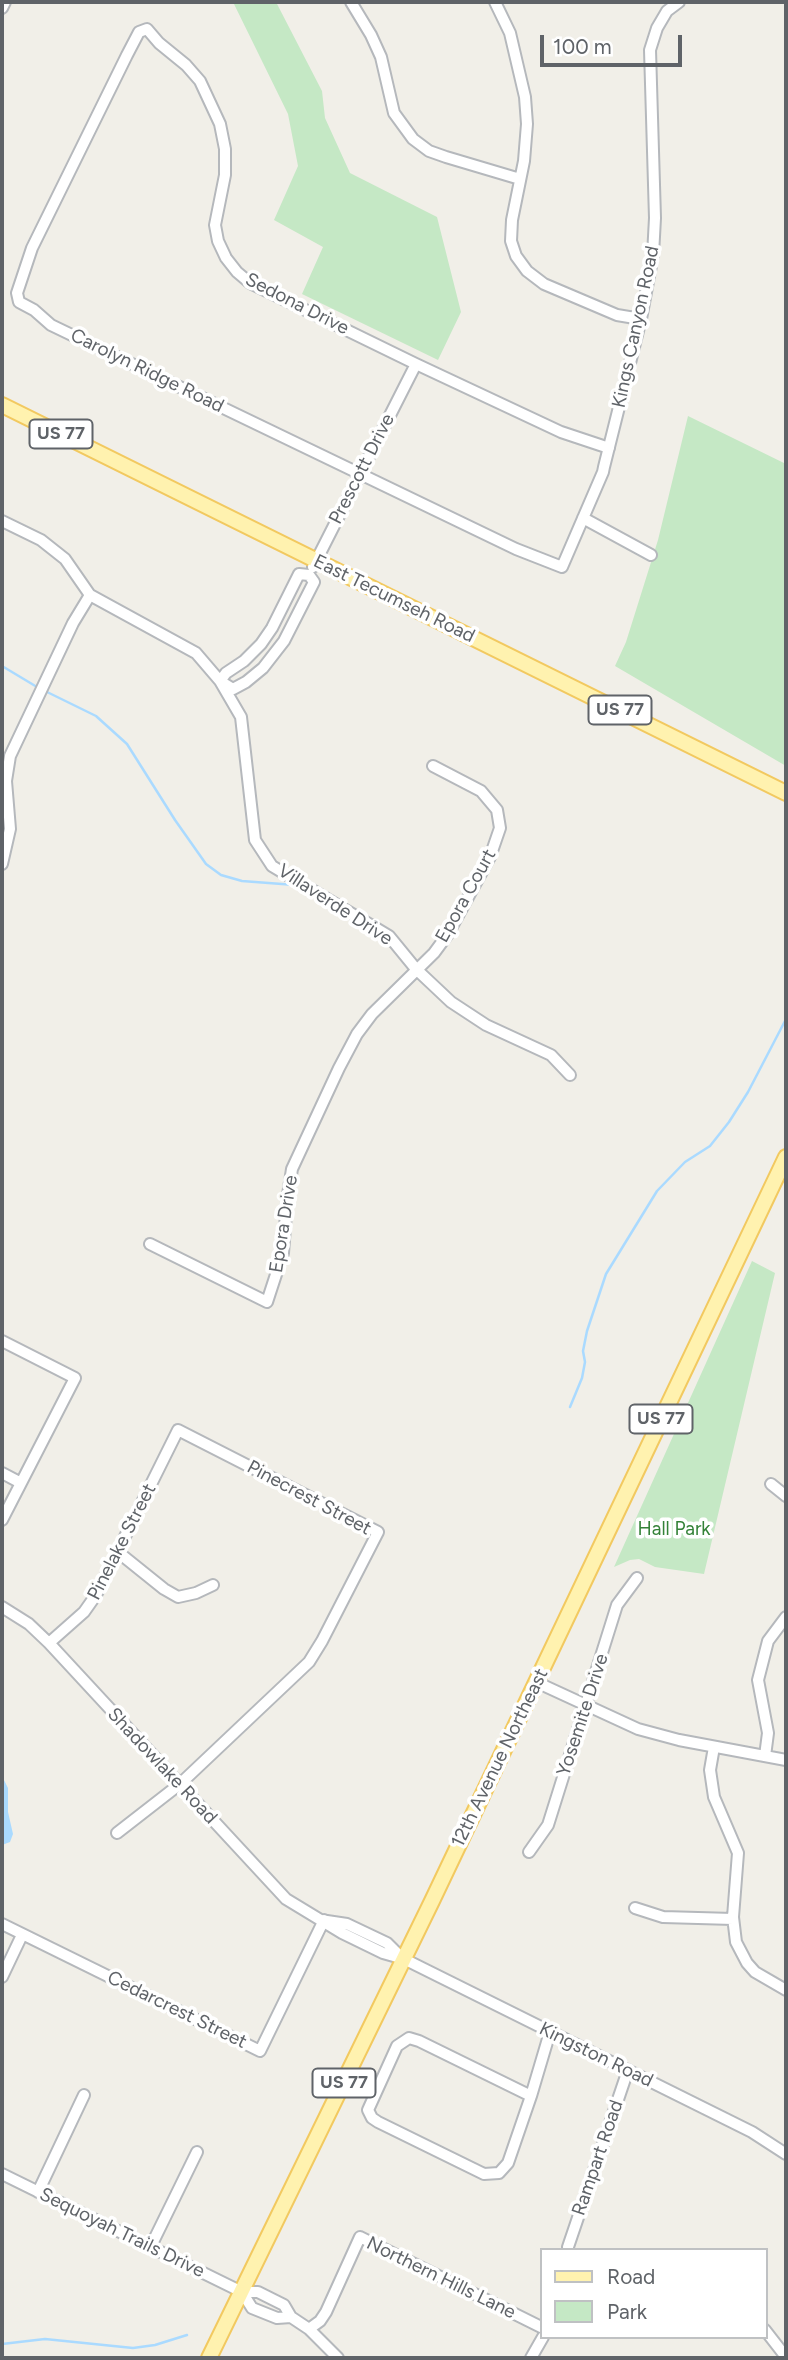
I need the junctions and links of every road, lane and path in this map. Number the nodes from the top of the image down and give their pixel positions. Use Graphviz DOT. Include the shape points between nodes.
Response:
graph roads {
  1 [pos="5,2"];
  2 [pos="351,2"];
  3 [pos="495,2"];
  4 [pos="679,2"];
  5 [pos="2,8"];
  6 [pos="150,30"];
  7 [pos="520,179"];
  8 [pos="641,319"];
  9 [pos="416,364"];
  10 [pos="2,405"];
  11 [pos="609,448"];
  12 [pos="360,474"];
  13 [pos="583,517"];
  14 [pos="2,521"];
  15 [pos="651,555"];
  16 [pos="316,560"];
  17 [pos="562,567"];
  18 [pos="309,575"];
  19 [pos="90,595"];
  20 [pos="220,681"];
  21 [pos="433,766"];
  22 [pos="786,793"];
  23 [pos="2,864"];
  24 [pos="416,969"];
  25 [pos="570,1075"];
  26 [pos="786,1157"];
  27 [pos="150,1244"];
  28 [pos="2,1341"];
  29 [pos="178,1430"];
  30 [pos="2,1473"];
  31 [pos="21,1483"];
  32 [pos="771,1484"];
  33 [pos="786,1496"];
  34 [pos="2,1520"];
  35 [pos="118,1552"];
  36 [pos="637,1578"];
  37 [pos="213,1585"];
  38 [pos="2,1607"];
  39 [pos="786,1618"];
  40 [pos="50,1643"];
  41 [pos="536,1682"];
  42 [pos="586,1706"];
  43 [pos="714,1746"];
  44 [pos="765,1756"];
  45 [pos="786,1760"];
  46 [pos="180,1784"];
  47 [pos="117,1833"];
  48 [pos="529,1852"];
  49 [pos="635,1908"];
  50 [pos="733,1919"];
  51 [pos="324,1920"];
  52 [pos="2,1924"];
  53 [pos="22,1935"];
  54 [pos="404,1959"];
  55 [pos="2,1977"];
  56 [pos="786,1990"];
  57 [pos="550,2032"];
  58 [pos="628,2070"];
  59 [pos="84,2095"];
  60 [pos="531,2096"];
  61 [pos="197,2152"];
  62 [pos="786,2154"];
  63 [pos="2,2174"];
  64 [pos="38,2192"];
  65 [pos="568,2247"];
  66 [pos="150,2248"];
  67 [pos="242,2292"];
  68 [pos="291,2317"];
  69 [pos="540,2326"];
  70 [pos="309,2329"];
  71 [pos="767,2333"];
  72 [pos="542,2339"];
  73 [pos="786,2357"];
  74 [pos="209,2358"];
  75 [pos="338,2358"];
  76 [pos="531,2358"];
  1 -- 5 [label="street"];
  2 -- 7 [label="street" via="380,57 394,113 413,139 446,158"];
  3 -- 7 [label="street" via="510,32 525,97 527,124"];
  4 -- 8 [label="street, Kings Canyon Road" via="663,7 650,50 655,218"];
  6 -- 9 [label="street, Sedona Drive" via="200,81 220,124 225,175 215,225 223,253 237,272 250,283"];
  6 -- 12 [label="street, Carolyn Ridge Road" via="139,32 127,55 32,248 17,300 51,325"];
  7 -- 8 [label="street" via="510,241 527,271 544,284 617,315"];
  8 -- 11 [label="street, Kings Canyon Road"];
  9 -- 11 [label="street, Sedona Drive" via="561,432"];
  9 -- 12 [label="street, Prescott Drive"];
  10 -- 16 [label="main road, East Tecumseh Road / US 77"];
  11 -- 13 [label="street, Kings Canyon Road"];
  12 -- 16 [label="street, Prescott Drive"];
  12 -- 17 [label="street, Carolyn Ridge Road"];
  13 -- 15 [label="street"];
  13 -- 17 [label="street, Kings Canyon Road"];
  14 -- 19 [label="street, Villaverde Drive" via="41,540 65,559"];
  16 -- 18 [label="street, Prescott Drive"];
  16 -- 22 [label="main road, East Tecumseh Road / US 77"];
  18 -- 20 [label="street" via="299,574 261,643"];
  18 -- 20 [label="street" via="312,587 275,654 233,689"];
  19 -- 20 [label="street, Villaverde Drive" via="196,653"];
  19 -- 23 [label="street" via="10,756 6,781 10,829"];
  20 -- 24 [label="street, Villaverde Drive" via="241,717 255,840 272,866 389,936"];
  21 -- 24 [label="street, Epora Court" via="481,791 497,810 500,828 448,934"];
  24 -- 25 [label="street, Villaverde Drive" via="451,1002 486,1025 551,1055"];
  24 -- 27 [label="street, Epora Drive" via="357,1034 300,1149 292,1169 283,1252 267,1302"];
  26 -- 41 [label="main road, 12th Avenue Northeast / US 77"];
  28 -- 31 [label="street" via="75,1378"];
  29 -- 35 [label="street, Pinelake Street"];
  29 -- 46 [label="street, Pinecrest Street" via="378,1532 309,1662"];
  30 -- 31 [label="street"];
  31 -- 34 [label="street"];
  32 -- 33 [label="street"];
  35 -- 37 [label="street" via="178,1597"];
  35 -- 40 [label="street, Pinelake Street" via="90,1605"];
  36 -- 42 [label="street, Yosemite Drive" via="617,1605"];
  38 -- 40 [label="street, Shadowlake Road"];
  39 -- 44 [label="street" via="768,1641 758,1680 768,1733"];
  40 -- 46 [label="street, Shadowlake Road"];
  41 -- 42 [label="street"];
  41 -- 54 [label="main road, 12th Avenue Northeast / US 77"];
  42 -- 43 [label="street" via="638,1729"];
  42 -- 48 [label="street, Yosemite Drive" via="548,1825"];
  43 -- 44 [label="street"];
  43 -- 50 [label="street" via="710,1770 714,1797 738,1853"];
  44 -- 45 [label="street"];
  46 -- 47 [label="street"];
  46 -- 51 [label="street, Shadowlake Road" via="278,1892"];
  49 -- 50 [label="street" via="663,1917"];
  50 -- 56 [label="street" via="736,1942 747,1963"];
  51 -- 53 [label="street, Cedarcrest Street" via="260,2051"];
  51 -- 54 [label="street, Shadowlake Road" via="347,1924 387,1943"];
  52 -- 53 [label="street, Cedarcrest Street"];
  53 -- 55 [label="street"];
  54 -- 57 [label="street, Kingston Road"];
  54 -- 67 [label="main road, 12th Avenue Northeast / US 77"];
  57 -- 58 [label="street, Kingston Road"];
  57 -- 60 [label="street"];
  58 -- 62 [label="street, Kingston Road"];
  58 -- 65 [label="street, Rampart Road"];
  59 -- 64 [label="street"];
  60 -- 60 [label="street" via="409,2038 397,2046 368,2110 372,2118 390,2128 494,2175 508,2163"];
  61 -- 66 [label="street"];
  63 -- 64 [label="street, Sequoyah Trails Drive"];
  64 -- 66 [label="street, Sequoyah Trails Drive"];
  66 -- 67 [label="street, Sequoyah Trails Drive"];
  67 -- 68 [label="street" via="258,2292 284,2305"];
  67 -- 68 [label="street" via="252,2308 277,2318"];
  67 -- 74 [label="main road, 12th Avenue Northeast / US 77"];
  68 -- 70 [label="street"];
  69 -- 70 [label="street, Northern Hills Lane" via="360,2236 326,2312"];
  70 -- 75 [label="street"];
  71 -- 73 [label="street"];
  72 -- 76 [label="street"];
}
